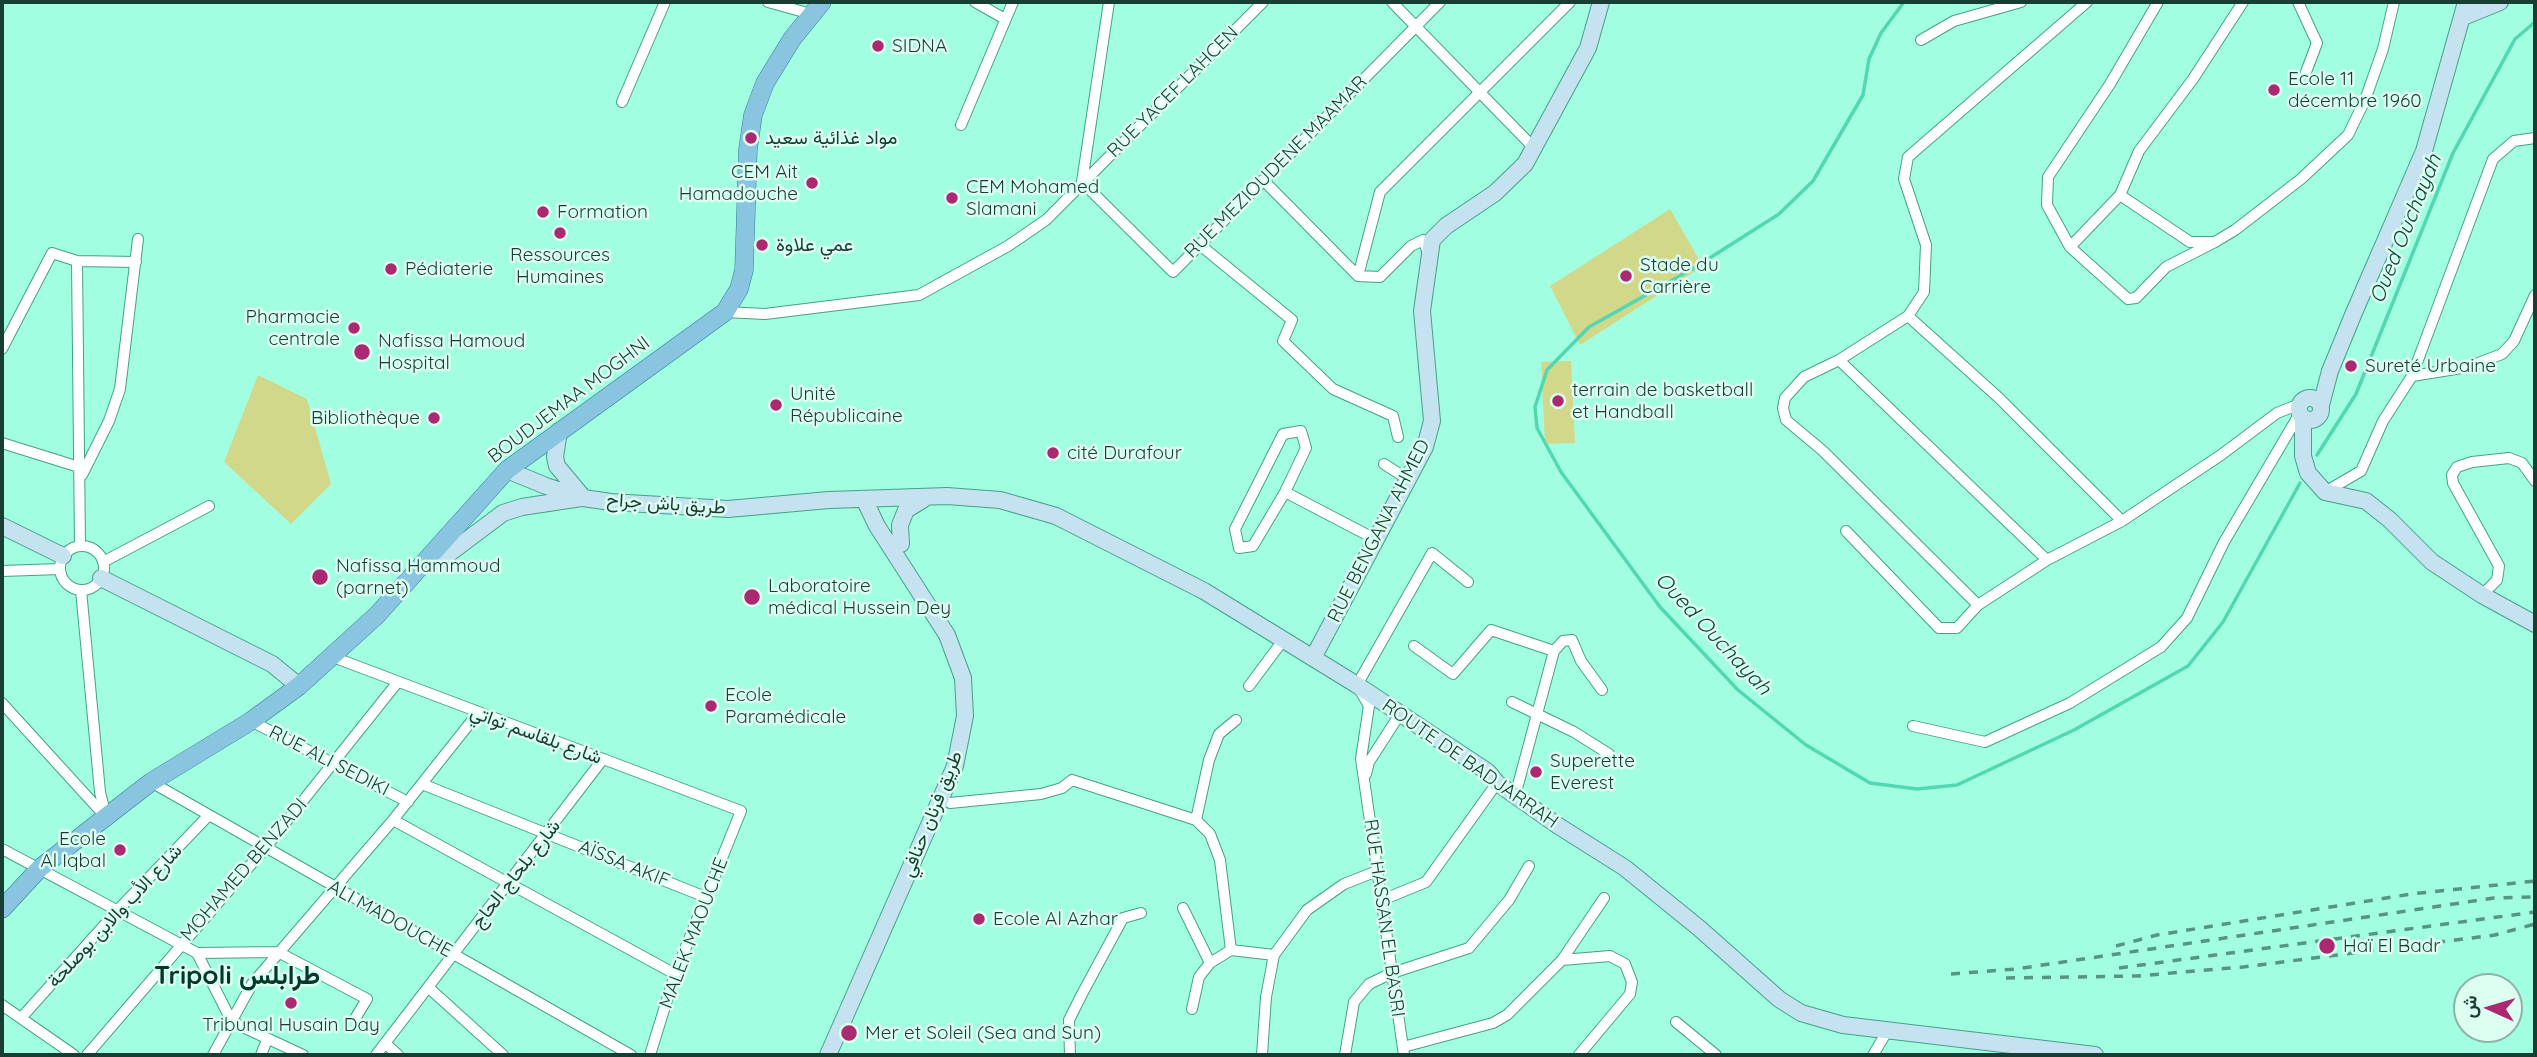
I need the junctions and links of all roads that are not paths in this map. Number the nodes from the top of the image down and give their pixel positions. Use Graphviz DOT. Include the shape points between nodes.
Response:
graph roads {
  1 [pos="665,2"];
  2 [pos="768,2"];
  3 [pos="975,2"];
  4 [pos="1013,2"];
  5 [pos="1109,2"];
  6 [pos="1263,2"];
  7 [pos="1392,2"];
  8 [pos="1440,2"];
  9 [pos="1570,2"];
  10 [pos="1601,2"];
  11 [pos="2021,2"];
  12 [pos="2087,2"];
  13 [pos="2158,2"];
  14 [pos="2243,2"];
  15 [pos="2298,2"];
  16 [pos="2394,2"];
  17 [pos="2500,2"];
  18 [pos="817,8"];
  19 [pos="2464,9"];
  20 [pos="1005,19"];
  21 [pos="1416,26"];
  22 [pos="1921,40"];
  23 [pos="2306,72"];
  24 [pos="1478,92"];
  25 [pos="622,102"];
  26 [pos="961,125"];
  27 [pos="2535,138"];
  28 [pos="1534,148"];
  29 [pos="1263,180"];
  30 [pos="1082,182"];
  31 [pos="2120,195"];
  32 [pos="138,239"];
  33 [pos="2215,242"];
  34 [pos="1200,245"];
  35 [pos="2070,247"];
  36 [pos="1428,253"];
  37 [pos="77,261"];
  38 [pos="136,262"];
  39 [pos="1358,276"];
  40 [pos="2535,295"];
  41 [pos="725,312"];
  42 [pos="1908,316"];
  43 [pos="2,349"];
  44 [pos="1839,360"];
  45 [pos="2412,376"];
  46 [pos="2307,410"];
  47 [pos="559,431"];
  48 [pos="1398,437"];
  49 [pos="2,443"];
  50 [pos="1384,464"];
  51 [pos="507,470"];
  52 [pos="80,472"];
  53 [pos="1409,480"];
  54 [pos="2535,481"];
  55 [pos="1285,492"];
  56 [pos="2325,492"];
  57 [pos="936,496"];
  58 [pos="583,498"];
  59 [pos="870,499"];
  60 [pos="838,500"];
  61 [pos="209,506"];
  62 [pos="2122,521"];
  63 [pos="2,526"];
  64 [pos="877,526"];
  65 [pos="1846,531"];
  66 [pos="1377,540"];
  67 [pos="901,544"];
  68 [pos="80,546"];
  69 [pos="2047,560"];
  70 [pos="427,562"];
  71 [pos="61,563"];
  72 [pos="102,570"];
  73 [pos="2,571"];
  74 [pos="1468,582"];
  75 [pos="81,590"];
  76 [pos="2482,595"];
  77 [pos="1978,605"];
  78 [pos="2535,624"];
  79 [pos="1284,639"];
  80 [pos="1414,646"];
  81 [pos="1555,651"];
  82 [pos="332,657"];
  83 [pos="1313,658"];
  84 [pos="397,683"];
  85 [pos="1357,685"];
  86 [pos="299,686"];
  87 [pos="1249,686"];
  88 [pos="1602,690"];
  89 [pos="1512,702"];
  90 [pos="2,703"];
  91 [pos="478,713"];
  92 [pos="1537,713"];
  93 [pos="1400,714"];
  94 [pos="1236,720"];
  95 [pos="251,721"];
  96 [pos="1913,726"];
  97 [pos="1609,754"];
  98 [pos="603,759"];
  99 [pos="334,764"];
  100 [pos="1364,780"];
  101 [pos="151,782"];
  102 [pos="1497,783"];
  103 [pos="422,784"];
  104 [pos="1515,796"];
  105 [pos="408,802"];
  106 [pos="950,803"];
  107 [pos="741,811"];
  108 [pos="208,816"];
  109 [pos="106,817"];
  110 [pos="1196,820"];
  111 [pos="393,821"];
  112 [pos="548,834"];
  113 [pos="266,847"];
  114 [pos="2,849"];
  115 [pos="1529,866"];
  116 [pos="40,868"];
  117 [pos="1377,871"];
  118 [pos="507,883"];
  119 [pos="335,889"];
  120 [pos="708,898"];
  121 [pos="1604,898"];
  122 [pos="1382,900"];
  123 [pos="1182,908"];
  124 [pos="2,909"];
  125 [pos="116,912"];
  126 [pos="1141,913"];
  127 [pos="181,943"];
  128 [pos="1231,950"];
  129 [pos="278,952"];
  130 [pos="197,953"];
  131 [pos="455,954"];
  132 [pos="1274,956"];
  133 [pos="1562,960"];
  134 [pos="1210,963"];
  135 [pos="1392,973"];
  136 [pos="675,974"];
  137 [pos="429,988"];
  138 [pos="2,1005"];
  139 [pos="1192,1009"];
  140 [pos="22,1017"];
  141 [pos="356,1017"];
  142 [pos="232,1022"];
  143 [pos="1676,1022"];
  144 [pos="1888,1030"];
  145 [pos="267,1040"];
  146 [pos="385,1043"];
  147 [pos="2006,1044"];
  148 [pos="1403,1051"];
  149 [pos="74,1055"];
  150 [pos="86,1055"];
  151 [pos="213,1055"];
  152 [pos="261,1055"];
  153 [pos="303,1055"];
  154 [pos="376,1055"];
  155 [pos="398,1055"];
  156 [pos="503,1055"];
  157 [pos="631,1055"];
  158 [pos="650,1055"];
  159 [pos="828,1055"];
  160 [pos="839,1055"];
  161 [pos="1070,1055"];
  162 [pos="1262,1055"];
  163 [pos="1345,1055"];
  164 [pos="1579,1055"];
  165 [pos="1716,1055"];
  166 [pos="1872,1055"];
  167 [pos="2021,1055"];
  168 [pos="2095,1055"];
  1 -- 25 [label="street"];
  2 -- 18 [label="street"];
  3 -- 20 [label="street"];
  4 -- 20 [label="street"];
  5 -- 30 [label="street"];
  6 -- 30 [label="street, RUE YACEF LAHCEN"];
  7 -- 21 [label="street"];
  8 -- 21 [label="street, RUE MEZIOUDENE MAAMAR"];
  9 -- 24 [label="street"];
  10 -- 28 [label="main road" via="1588,48"];
  11 -- 22 [label="street" via="1954,21"];
  12 -- 42 [label="street" via="1908,157 1904,179 1926,245 1924,292"];
  13 -- 35 [label="street" via="2048,177 2047,205"];
  14 -- 31 [label="street" via="2193,79 2158,121"];
  15 -- 23 [label="street" via="2317,43"];
  16 -- 33 [label="street" via="2383,49 2348,135 2268,205"];
  17 -- 19 [label="main road"];
  18 -- 41 [label="main road, BOUDJEMAA MOGHNI" via="765,83 753,116 744,270"];
  19 -- 46 [label="main road" via="2424,151 2330,370"];
  20 -- 26 [label="street"];
  21 -- 24 [label="street"];
  21 -- 29 [label="street, RUE MEZIOUDENE MAAMAR"];
  24 -- 28 [label="street"];
  24 -- 39 [label="street" via="1380,192"];
  27 -- 45 [label="street" via="2514,141 2493,159"];
  28 -- 36 [label="main road" via="1495,193 1446,226 1432,240"];
  29 -- 34 [label="street, RUE MEZIOUDENE MAAMAR"];
  29 -- 39 [label="street"];
  30 -- 34 [label="street, RUE MEZIOUDENE MAAMAR" via="1172,272"];
  30 -- 41 [label="street, RUE YACEF LAHCEN" via="1046,220 919,295 765,314"];
  31 -- 33 [label="street" via="2190,242"];
  31 -- 35 [label="street"];
  32 -- 38 [label="street"];
  33 -- 35 [label="street" via="2166,267 2132,299 2125,298"];
  34 -- 48 [label="street" via="1292,320 1283,341 1333,388 1393,416"];
  36 -- 39 [label="street" via="1423,240 1410,246 1380,277"];
  36 -- 53 [label="main road, RUE BENGANA AHMED" via="1423,335 1432,421"];
  37 -- 38 [label="street"];
  37 -- 43 [label="street" via="52,253"];
  37 -- 52 [label="street"];
  38 -- 52 [label="street" via="120,389"];
  40 -- 45 [label="street" via="2514,341 2502,354 2468,368"];
  41 -- 47 [label="main road, BOUDJEMAA MOGHNI"];
  42 -- 44 [label="street"];
  42 -- 62 [label="street" via="1999,398"];
  44 -- 69 [label="street"];
  44 -- 77 [label="street" via="1804,377 1785,398 1786,420"];
  45 -- 56 [label="street" via="2383,421 2361,471"];
  46 -- 56 [label="main road" via="2303,456 2308,473"];
  46 -- 62 [label="street" via="2277,413"];
  46 -- 96 [label="street" via="2224,542 2187,618 2161,647 2070,703 1985,742"];
  47 -- 51 [label="main road, BOUDJEMAA MOGHNI"];
  47 -- 58 [label="main road" via="556,466"];
  49 -- 52 [label="street"];
  50 -- 53 [label="street"];
  51 -- 58 [label="main road, طريق باش جراح"];
  51 -- 70 [label="main road, BOUDJEMAA MOGHNI"];
  52 -- 68 [label="street"];
  53 -- 66 [label="main road, RUE BENGANA AHMED"];
  54 -- 76 [label="street" via="2522,463 2509,458 2472,461 2457,467 2452,475 2499,566 2497,580"];
  55 -- 55 [label="street" via="1306,448 1301,431 1283,435 1235,529 1239,548 1253,546"];
  55 -- 66 [label="street"];
  56 -- 76 [label="main road" via="2378,508 2432,562"];
  57 -- 59 [label="main road, ROUTE DE BADJARRAH"];
  57 -- 67 [label="main road" via="906,510 900,525"];
  57 -- 79 [label="main road, ROUTE DE BADJARRAH" via="1000,500 1056,516 1204,591"];
  58 -- 60 [label="main road, طريق باش جراح" via="728,509"];
  58 -- 70 [label="main road" via="512,509 443,558"];
  59 -- 60 [label="main road, ROUTE DE BADJARRAH"];
  59 -- 64 [label="main road, طريق فرنان حنافي"];
  59 -- 67 [label="main road, طريق فرنان حنافي"];
  60 -- 64 [label="main road"];
  61 -- 72 [label="street"];
  62 -- 69 [label="street"];
  63 -- 71 [label="main road"];
  64 -- 159 [label="main road, طريق فرنان حنافي" via="947,635 963,678 965,716 954,766"];
  65 -- 77 [label="street" via="1939,628 1957,628"];
  66 -- 83 [label="main road, RUE BENGANA AHMED"];
  67 -- 106 [label="main road, طريق فرنان حنافي" via="959,635 973,677 971,749"];
  68 -- 71 [label="street"];
  68 -- 72 [label="street" via="95,550"];
  69 -- 77 [label="street"];
  70 -- 82 [label="main road, BOUDJEMAA MOGHNI"];
  71 -- 73 [label="street"];
  71 -- 75 [label="street" via="68,584"];
  72 -- 75 [label="street" via="94,586"];
  72 -- 86 [label="main road" via="272,664"];
  74 -- 85 [label="street" via="1432,553"];
  75 -- 109 [label="street"];
  76 -- 78 [label="main road"];
  79 -- 83 [label="main road, ROUTE DE BADJARRAH"];
  79 -- 87 [label="street"];
  80 -- 81 [label="street" via="1453,674 1491,630"];
  81 -- 88 [label="street" via="1563,641 1572,640"];
  81 -- 92 [label="street"];
  82 -- 84 [label="street, شارع بلقاسم تواتي"];
  82 -- 86 [label="main road, BOUDJEMAA MOGHNI"];
  83 -- 85 [label="main road, ROUTE DE BADJARRAH"];
  84 -- 91 [label="street, شارع بلقاسم تواتي"];
  84 -- 99 [label="street, MOHAMED BENZADI"];
  85 -- 93 [label="main road, ROUTE DE BADJARRAH"];
  85 -- 100 [label="street, RUE HASSAN EL BASRI" via="1369,706 1361,759"];
  86 -- 95 [label="main road, BOUDJEMAA MOGHNI"];
  89 -- 92 [label="street"];
  90 -- 109 [label="street"];
  91 -- 98 [label="street, شارع بلقاسم تواتي"];
  91 -- 103 [label="street"];
  92 -- 97 [label="street"];
  92 -- 104 [label="street"];
  93 -- 100 [label="street" via="1369,762"];
  93 -- 102 [label="main road, ROUTE DE BADJARRAH" via="1488,772"];
  94 -- 110 [label="street" via="1219,734"];
  95 -- 99 [label="street, RUE ALI SEDIKI"];
  95 -- 101 [label="main road, BOUDJEMAA MOGHNI"];
  98 -- 107 [label="street, شارع بلقاسم تواتي"];
  98 -- 112 [label="street, شارع بلحاج الحاج"];
  99 -- 105 [label="street, RUE ALI SEDIKI"];
  99 -- 113 [label="street, MOHAMED BENZADI"];
  100 -- 117 [label="street, RUE HASSAN EL BASRI"];
  101 -- 108 [label="street, ALI MADOUCHE"];
  101 -- 109 [label="main road, BOUDJEMAA MOGHNI"];
  102 -- 104 [label="main road, ROUTE DE BADJARRAH"];
  102 -- 122 [label="street" via="1426,881"];
  103 -- 105 [label="street"];
  103 -- 112 [label="street, AÏSSA AKIF"];
  104 -- 144 [label="main road, ROUTE DE BADJARRAH" via="1625,868 1790,1007 1825,1022"];
  105 -- 111 [label="street"];
  106 -- 110 [label="street" via="1041,794 1072,780"];
  106 -- 160 [label="main road, طريق فرنان حنافي"];
  107 -- 120 [label="street, MALEK MAOUCHE"];
  108 -- 113 [label="street, ALI MADOUCHE"];
  108 -- 125 [label="street, شارع الأب والابن بوصلحة"];
  109 -- 116 [label="main road, BOUDJEMAA MOGHNI"];
  110 -- 128 [label="street" via="1210,834 1220,860"];
  111 -- 118 [label="street"];
  111 -- 119 [label="street"];
  112 -- 118 [label="street, شارع بلحاج الحاج"];
  112 -- 120 [label="street, AÏSSA AKIF"];
  113 -- 119 [label="street, ALI MADOUCHE"];
  113 -- 127 [label="street, MOHAMED BENZADI"];
  114 -- 116 [label="street"];
  115 -- 135 [label="street" via="1509,900 1469,948"];
  116 -- 124 [label="main road, BOUDJEMAA MOGHNI"];
  116 -- 125 [label="street"];
  117 -- 122 [label="street, RUE HASSAN EL BASRI"];
  117 -- 132 [label="street" via="1345,884 1307,910"];
  118 -- 131 [label="street, شارع بلحاج الحاج"];
  118 -- 136 [label="street"];
  119 -- 129 [label="street"];
  119 -- 131 [label="street, ALI MADOUCHE"];
  120 -- 136 [label="street, MALEK MAOUCHE"];
  121 -- 133 [label="street"];
  122 -- 135 [label="street, RUE HASSAN EL BASRI"];
  123 -- 134 [label="street"];
  125 -- 127 [label="street"];
  125 -- 140 [label="street, شارع الأب والابن بوصلحة"];
  126 -- 161 [label="street" via="1123,918 1082,994 1069,1020"];
  127 -- 130 [label="street"];
  127 -- 150 [label="street, MOHAMED BENZADI"];
  128 -- 132 [label="street"];
  128 -- 134 [label="street"];
  129 -- 130 [label="street"];
  129 -- 141 [label="street" via="368,999"];
  129 -- 142 [label="street" via="252,984"];
  130 -- 142 [label="street"];
  131 -- 137 [label="street, شارع بلحاج الحاج"];
  131 -- 157 [label="street, ALI MADOUCHE"];
  132 -- 162 [label="street"];
  133 -- 148 [label="street" via="1516,1008 1493,1023"];
  133 -- 164 [label="street" via="1610,956 1625,964 1632,982 1630,994"];
  134 -- 139 [label="street" via="1199,977"];
  135 -- 148 [label="street, RUE HASSAN EL BASRI"];
  135 -- 163 [label="street" via="1369,984 1354,1002"];
  136 -- 158 [label="street, MALEK MAOUCHE"];
  137 -- 146 [label="street, شارع بلحاج الحاج"];
  137 -- 156 [label="street"];
  138 -- 140 [label="street"];
  140 -- 149 [label="street"];
  142 -- 145 [label="street"];
  142 -- 151 [label="street"];
  143 -- 165 [label="street"];
  144 -- 147 [label="main road, ROUTE DE BADJARRAH"];
  144 -- 166 [label="street"];
  145 -- 152 [label="street"];
  145 -- 153 [label="street"];
  146 -- 154 [label="street, شارع بلحاج الحاج"];
  146 -- 155 [label="street"];
  147 -- 167 [label="street"];
  147 -- 168 [label="main road, ROUTE DE BADJARRAH"];
}
